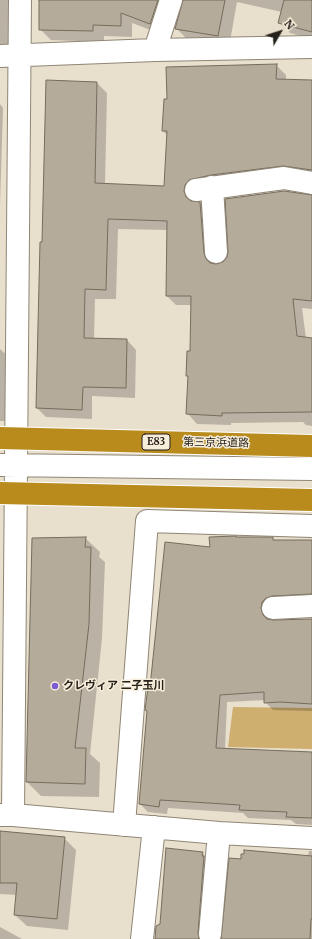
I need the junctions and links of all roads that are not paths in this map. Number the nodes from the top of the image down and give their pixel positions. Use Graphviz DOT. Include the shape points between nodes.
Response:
graph roads {
  1 [pos="20,0"];
  2 [pos="171,0"];
  3 [pos="312,47"];
  4 [pos="155,50"];
  5 [pos="9,55"];
  6 [pos="312,183"];
  7 [pos="216,252"];
  8 [pos="0,438"];
  9 [pos="312,446"];
  10 [pos="8,465"];
  11 [pos="312,469"];
  12 [pos="0,493"];
  13 [pos="312,500"];
  14 [pos="312,526"];
  15 [pos="312,606"];
  16 [pos="273,608"];
  17 [pos="7,815"];
  18 [pos="124,825"];
  19 [pos="154,827"];
  20 [pos="219,833"];
  21 [pos="312,838"];
  22 [pos="210,934"];
  23 [pos="142,939"];
  1 -- 5 [label="street"];
  2 -- 4 [label="street"];
  3 -- 4 [label="street"];
  4 -- 5 [label="street"];
  5 -- 10 [label="street"];
  6 -- 7 [label="street" via="284,178 204,188"];
  8 -- 9 [label="highway, 第三京浜道路 / E83, bridge"];
  10 -- 11 [label="street"];
  10 -- 17 [label="street"];
  12 -- 13 [label="highway, bridge"];
  14 -- 18 [label="street" via="147,521"];
  15 -- 16 [label="street"];
  17 -- 18 [label="street"];
  18 -- 19 [label="street"];
  19 -- 20 [label="street"];
  19 -- 23 [label="street"];
  20 -- 21 [label="street"];
  20 -- 22 [label="street"];
}
